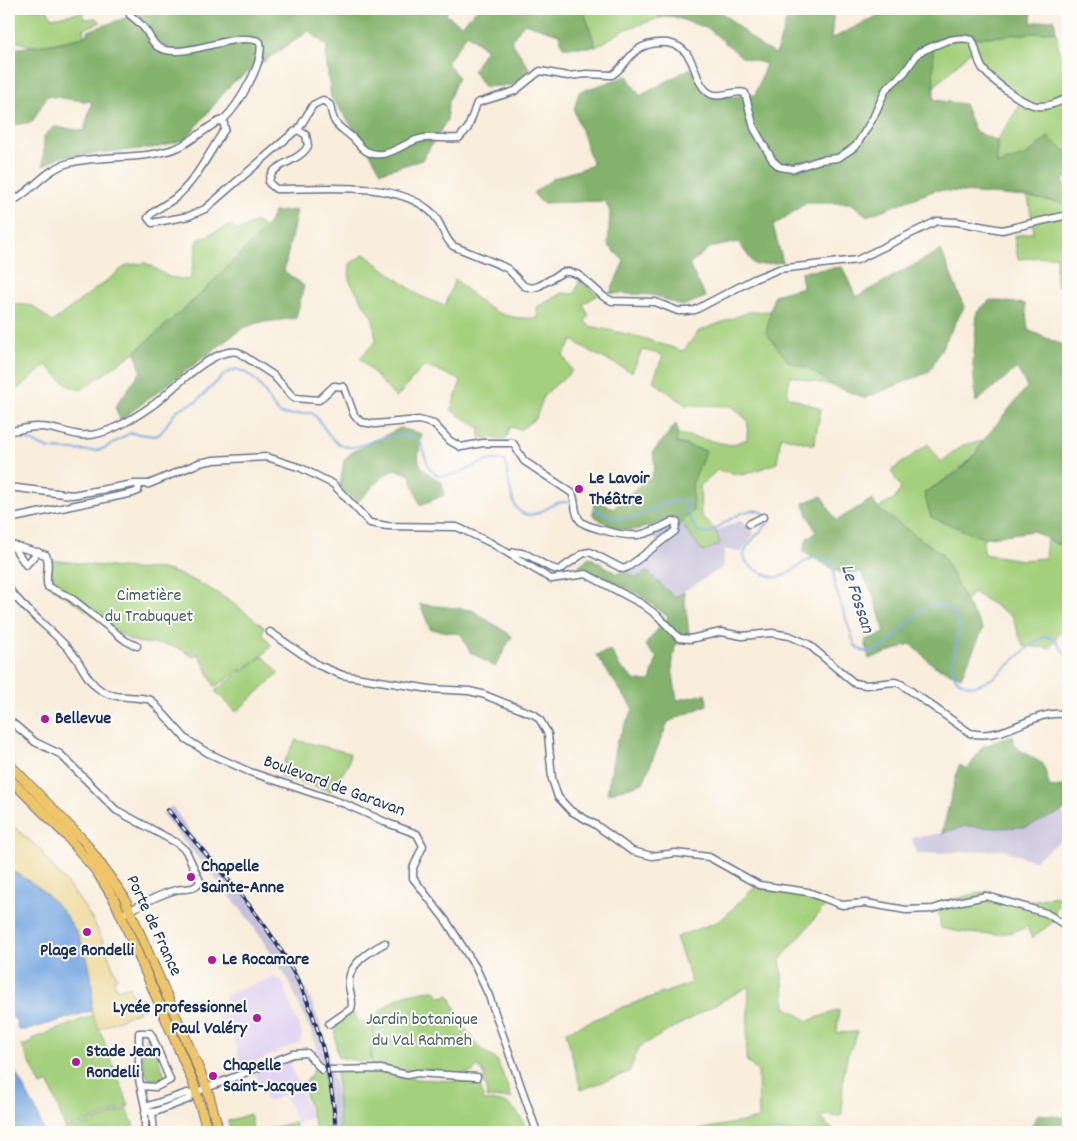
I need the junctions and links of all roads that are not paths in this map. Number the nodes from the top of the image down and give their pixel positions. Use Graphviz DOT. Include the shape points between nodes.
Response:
graph roads {
  1 [pos="130,15"];
  2 [pos="1068,98"];
  3 [pos="224,120"];
  4 [pos="298,130"];
  5 [pos="9,203"];
  6 [pos="1068,215"];
  7 [pos="9,431"];
  8 [pos="139,485"];
  9 [pos="9,486"];
  10 [pos="763,517"];
  11 [pos="9,519"];
  12 [pos="749,524"];
  13 [pos="11,545"];
  14 [pos="38,552"];
  15 [pos="511,555"];
  16 [pos="9,589"];
  17 [pos="270,632"];
  18 [pos="137,646"];
  19 [pos="1068,715"];
  20 [pos="9,720"];
  21 [pos="9,764"];
  22 [pos="9,778"];
  23 [pos="131,910"];
  24 [pos="122,915"];
  25 [pos="1068,927"];
  26 [pos="386,943"];
  27 [pos="328,1024"];
  28 [pos="322,1070"];
  29 [pos="331,1070"];
  30 [pos="477,1077"];
  31 [pos="142,1086"];
  32 [pos="207,1088"];
  33 [pos="194,1093"];
  34 [pos="149,1110"];
  35 [pos="145,1132"];
  36 [pos="154,1132"];
  37 [pos="208,1132"];
  38 [pos="219,1132"];
  39 [pos="537,1132"];
  1 -- 3 [label="street" via="158,47 166,50 211,46 247,38 260,42 260,55 241,100"];
  2 -- 4 [label="street" via="1045,106 1026,103 983,69 972,40 957,38 919,52 914,57 904,73 886,89 873,118 856,146 847,154 793,169 780,167 773,161 754,128 745,93 710,94 684,51 672,44 657,42 636,51 612,75 568,76 540,71 515,91 477,103 468,128 460,138 424,138 392,152 373,153 366,151 338,127 333,121 330,105 323,100 313,105"];
  3 -- 4 [label="street" via="225,129 182,192 165,207 150,214 149,222 189,216 205,209"];
  3 -- 5 [label="street" via="217,121 195,140 162,153 96,158 68,164 54,170"];
  4 -- 6 [label="street" via="306,135 308,146 300,156 269,176 269,183 276,189 352,189 405,198 438,218 444,235 453,246 500,264 524,286 539,286 563,272 570,272 580,275 612,301 655,302 678,311 695,310 779,269 857,260 936,221 1002,230"];
  7 -- 15 [label="street" via="38,426 82,435 105,431 152,405 208,360 232,351 273,375 294,398 319,400 334,386 344,387 354,415 368,424 419,420 434,424 450,441 461,447 483,443 513,444 524,461 572,493 581,523 629,537 677,522 675,531 623,568 590,552 559,570 552,570 526,554 514,552"];
  8 -- 9 [label="street" via="72,495"];
  8 -- 11 [label="street" via="138,491 133,493"];
  8 -- 15 [label="street" via="155,482 199,463 267,457 302,468 333,484 370,522 387,526 457,527"];
  10 -- 12 [label="street"];
  13 -- 14 [label="street"];
  13 -- 14 [label="street" via="26,566"];
  14 -- 18 [label="street" via="46,555 49,561 48,587 70,598"];
  15 -- 19 [label="street" via="551,579 579,573 595,578 642,604 685,640 721,632 742,636 772,633 800,639 854,683 901,684 970,733 994,735 1043,715"];
  16 -- 39 [label="street, Boulevard de Garavan" via="76,657 91,682 100,690 116,696 151,700 186,739 208,753 250,772 345,804 417,834 423,846 413,868 413,878 447,922 476,968"];
  17 -- 25 [label="street" via="318,665 342,675 482,694 534,715 548,734 552,779 558,797 571,811 632,852 652,856 676,853 710,857 759,885 808,892 842,905 866,903 906,910 933,909 986,896 1046,913"];
  20 -- 23 [label="street" via="35,742 60,754 116,810 186,851 199,885 173,890"];
  21 -- 23 [label="main road, Porte de France" via="84,841"];
  22 -- 24 [label="main road, Porte de France" via="66,835 97,872"];
  23 -- 24 [label="street"];
  23 -- 32 [label="main road, Porte de France"];
  24 -- 33 [label="main road, Porte de France"];
  26 -- 27 [label="street" via="352,968 348,980 353,999 351,1009"];
  28 -- 32 [label="street" via="307,1053 293,1054"];
  29 -- 30 [label="street" via="382,1069 407,1075"];
  31 -- 31 [label="street" via="156,1087 170,1080 152,1036 147,1033 139,1033 139,1079"];
  31 -- 34 [label="street" via="141,1095"];
  32 -- 33 [label="street"];
  32 -- 38 [label="main road, Porte de France"];
  33 -- 34 [label="street"];
  33 -- 34 [label="street" via="189,1099"];
  33 -- 37 [label="main road, Porte de France"];
  34 -- 35 [label="street"];
  34 -- 36 [label="street"];
}
